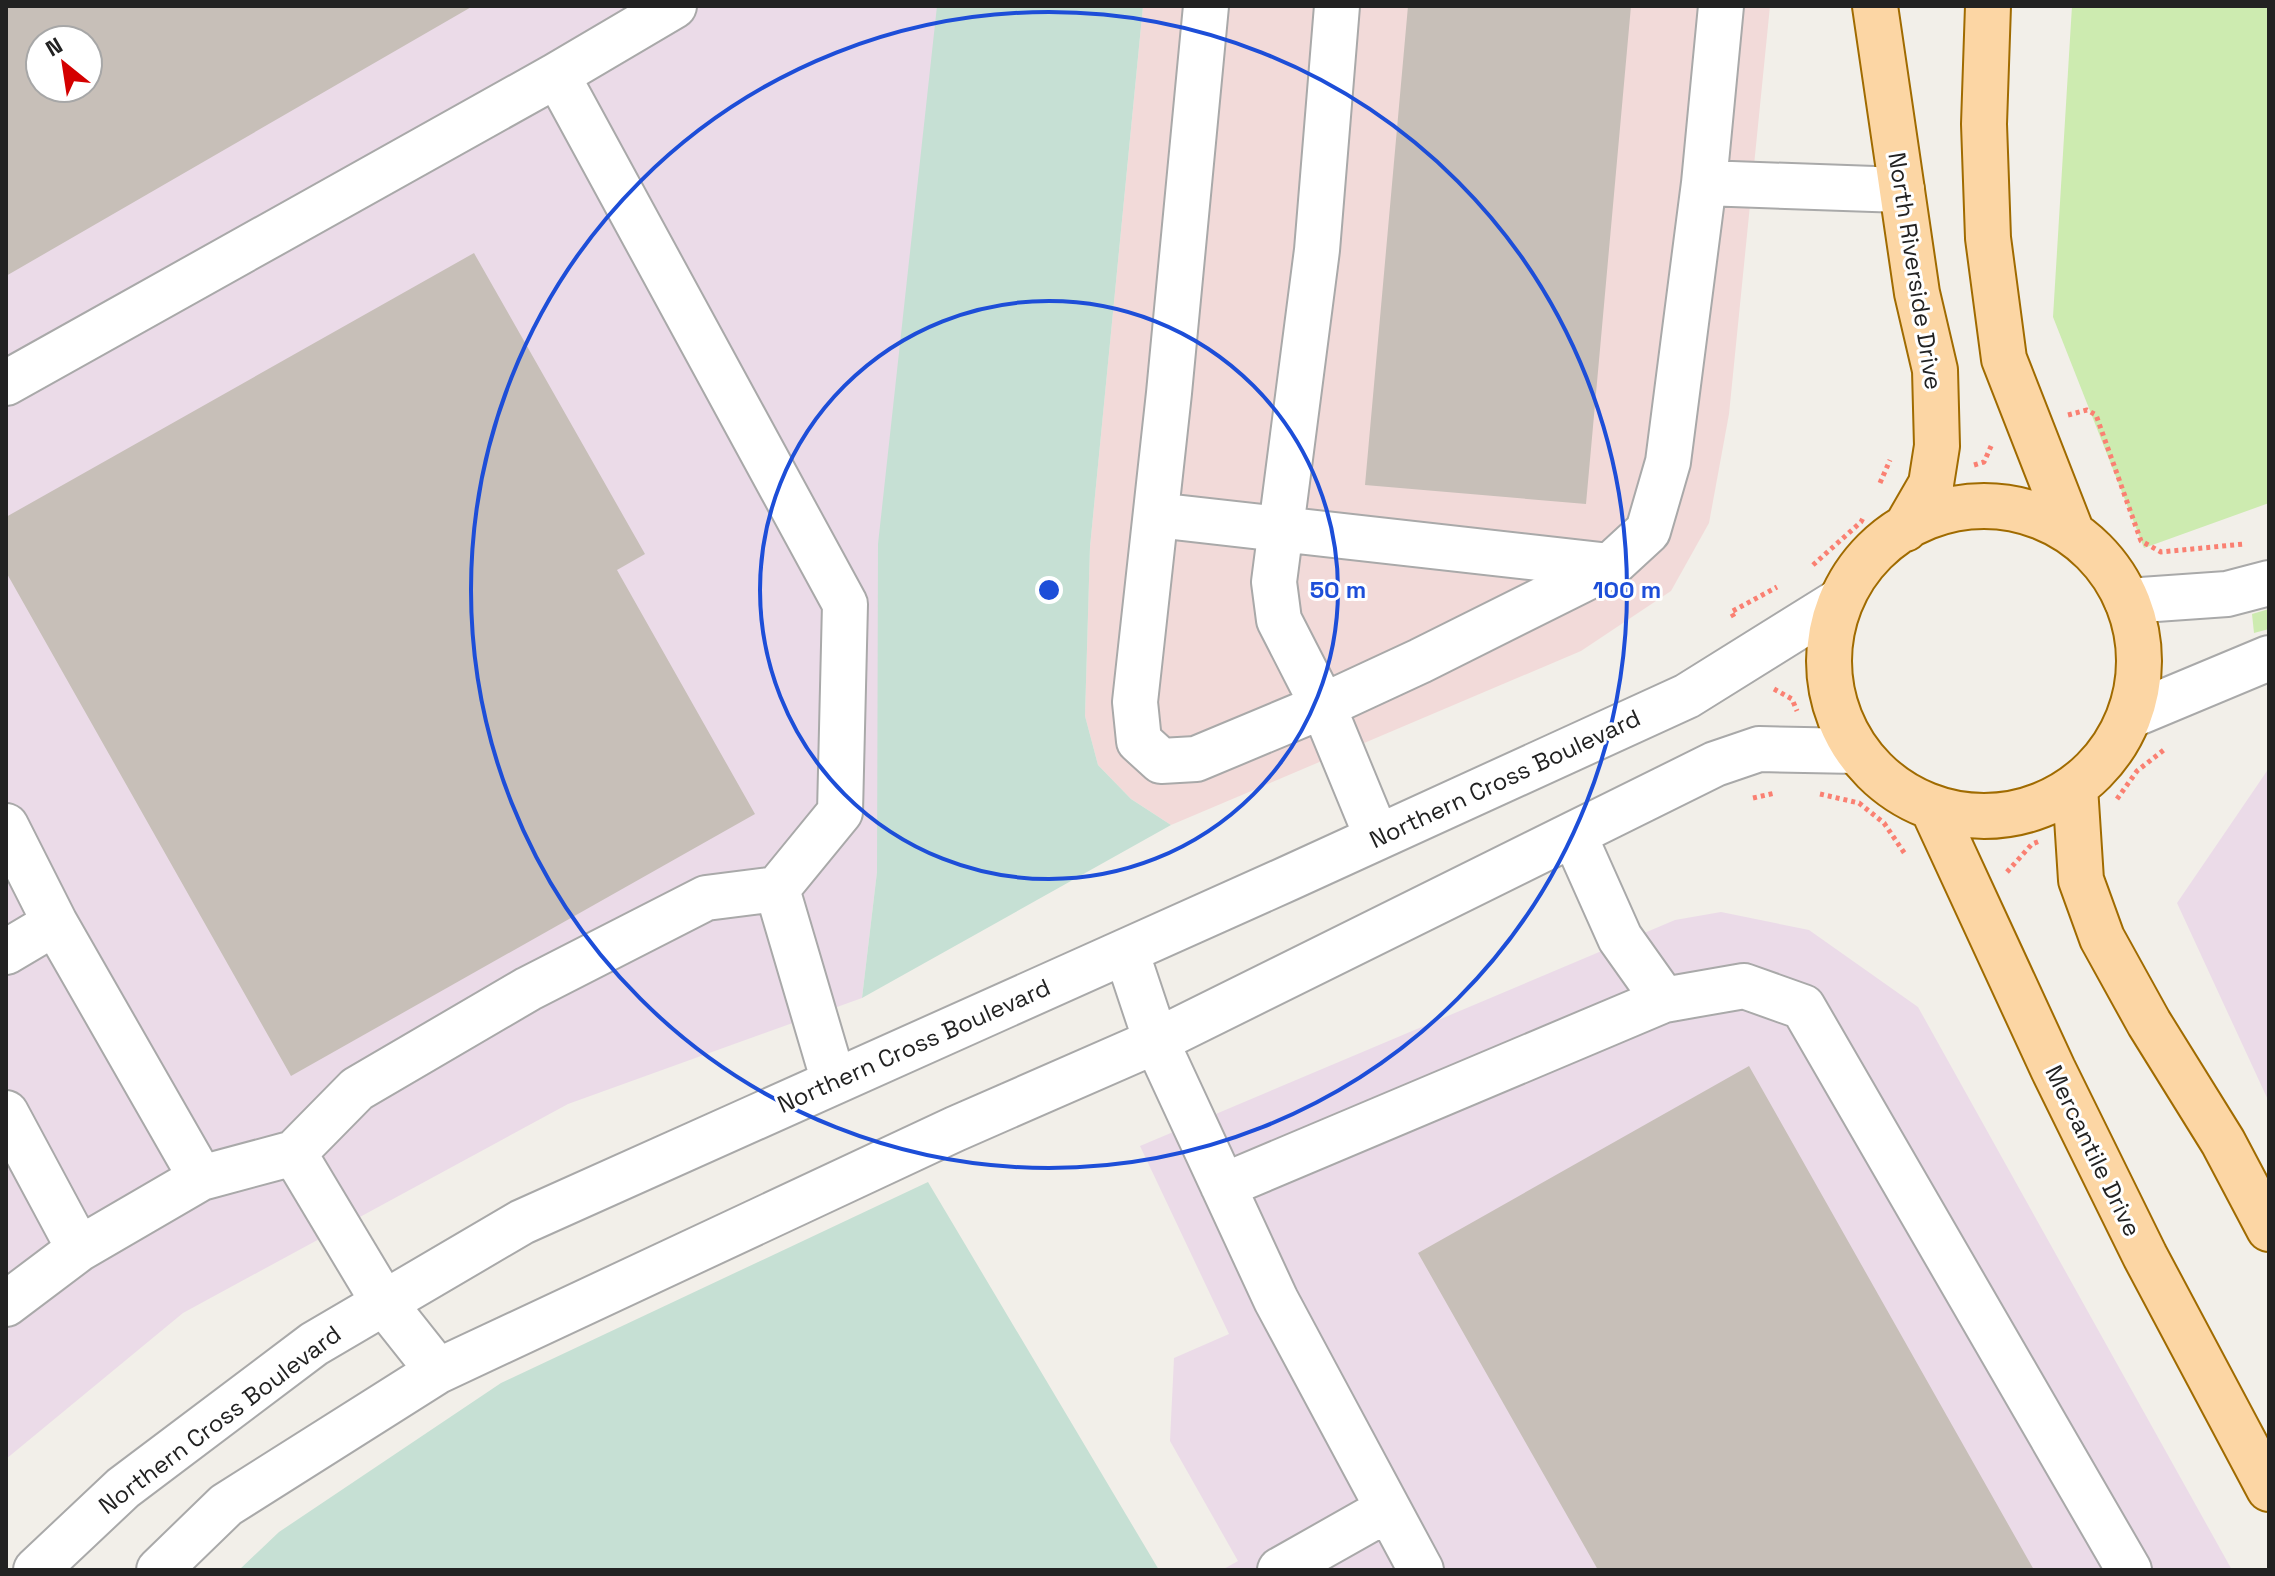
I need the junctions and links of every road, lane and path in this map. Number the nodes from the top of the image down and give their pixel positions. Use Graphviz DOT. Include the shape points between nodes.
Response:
graph roads {
  1 [pos="674,6"];
  2 [pos="1206,6"];
  3 [pos="1337,6"];
  4 [pos="1721,6"];
  5 [pos="1875,6"];
  6 [pos="1988,6"];
  7 [pos="557,75"];
  8 [pos="1704,183"];
  9 [pos="1902,190"];
  10 [pos="6,383"];
  11 [pos="2062,416"];
  12 [pos="2002,436"];
  13 [pos="1891,456"];
  14 [pos="1971,466"];
  15 [pos="1878,487"];
  16 [pos="1156,515"];
  17 [pos="1886,520"];
  18 [pos="1281,527"];
  19 [pos="2072,533"];
  20 [pos="2254,543"];
  21 [pos="1610,566"];
  22 [pos="1806,571"];
  23 [pos="2269,583"];
  24 [pos="1781,585"];
  25 [pos="1841,600"];
  26 [pos="2127,601"];
  27 [pos="1731,612"];
  28 [pos="2269,658"];
  29 [pos="1770,685"];
  30 [pos="1323,706"];
  31 [pos="2130,716"];
  32 [pos="1799,717"];
  33 [pos="2174,742"];
  34 [pos="1857,751"];
  35 [pos="2075,787"];
  36 [pos="1789,790"];
  37 [pos="1810,793"];
  38 [pos="1746,799"];
  39 [pos="2117,799"];
  40 [pos="1932,807"];
  41 [pos="6,826"];
  42 [pos="1574,835"];
  43 [pos="1377,837"];
  44 [pos="2046,839"];
  45 [pos="1912,865"];
  46 [pos="2003,877"];
  47 [pos="777,889"];
  48 [pos="55,923"];
  49 [pos="1126,951"];
  50 [pos="6,952"];
  51 [pos="1664,1000"];
  52 [pos="1156,1041"];
  53 [pos="834,1082"];
  54 [pos="6,1113"];
  55 [pos="294,1153"];
  56 [pos="201,1178"];
  57 [pos="1223,1186"];
  58 [pos="2269,1229"];
  59 [pos="79,1249"];
  60 [pos="384,1303"];
  61 [pos="6,1304"];
  62 [pos="438,1371"];
  63 [pos="2269,1489"];
  64 [pos="1388,1509"];
  65 [pos="36,1570"];
  66 [pos="159,1570"];
  67 [pos="1280,1570"];
  68 [pos="1421,1570"];
  69 [pos="2129,1570"];
  1 -- 7 [label="street"];
  2 -- 16 [label="street"];
  3 -- 18 [label="street" via="1317,250"];
  4 -- 8 [label="street"];
  5 -- 9 [label="main road, North Riverside Drive"];
  6 -- 19 [label="main road" via="1988,238 2004,359"];
  7 -- 10 [label="street"];
  7 -- 47 [label="street" via="845,604 840,812"];
  8 -- 9 [label="street"];
  8 -- 21 [label="street" via="1668,462 1648,531"];
  9 -- 17 [label="main road, North Riverside Drive" via="1935,370 1937,446 1931,484"];
  11 -- 20 [label="path" via="2087,410 2096,415 2141,541 2161,552"];
  12 -- 14 [label="path" via="1984,462"];
  13 -- 15 [label="path"];
  16 -- 18 [label="street"];
  16 -- 30 [label="street" via="1135,702 1139,741 1161,761 1196,759"];
  17 -- 19 [label="main road" via="1988,506 2046,519"];
  17 -- 22 [label="path" via="1861,522"];
  17 -- 25 [label="main road" via="1878,548"];
  18 -- 21 [label="street"];
  18 -- 30 [label="street" via="1274,582 1279,620"];
  19 -- 26 [label="main road" via="2114,575"];
  21 -- 30 [label="street"];
  23 -- 26 [label="street" via="2227,594"];
  24 -- 27 [label="path"];
  25 -- 34 [label="main road" via="1832,630 1832,694"];
  25 -- 43 [label="street, Northern Cross Boulevard" via="1687,696"];
  26 -- 31 [label="main road" via="2139,659"];
  28 -- 31 [label="street"];
  29 -- 32 [label="path" via="1792,699"];
  30 -- 43 [label="street"];
  31 -- 35 [label="main road" via="2115,744"];
  33 -- 39 [label="path" via="2137,771"];
  34 -- 40 [label="main road" via="1904,794"];
  34 -- 42 [label="street" via="1759,749 1715,764"];
  35 -- 40 [label="main road" via="2021,812 1961,815"];
  35 -- 58 [label="main road" via="2081,880 2102,938"];
  36 -- 38 [label="path"];
  37 -- 45 [label="path" via="1859,803 1884,823"];
  40 -- 63 [label="main road, Mercantile Drive" via="2118,1203"];
  41 -- 48 [label="street"];
  42 -- 51 [label="street" via="1620,938"];
  42 -- 52 [label="street"];
  43 -- 49 [label="street, Northern Cross Boulevard"];
  44 -- 46 [label="path" via="2032,844"];
  47 -- 53 [label="street"];
  47 -- 55 [label="street" via="706,898 528,989 357,1089"];
  48 -- 50 [label="street"];
  48 -- 56 [label="street"];
  49 -- 52 [label="street"];
  49 -- 53 [label="street, Northern Cross Boulevard"];
  51 -- 57 [label="street"];
  51 -- 69 [label="street" via="1744,986 1803,1007"];
  52 -- 57 [label="street"];
  52 -- 62 [label="street" via="940,1135"];
  53 -- 60 [label="street, Northern Cross Boulevard" via="522,1222"];
  54 -- 59 [label="street"];
  55 -- 56 [label="street"];
  55 -- 60 [label="street"];
  56 -- 59 [label="street"];
  57 -- 64 [label="street" via="1276,1300"];
  59 -- 61 [label="street"];
  60 -- 62 [label="street"];
  60 -- 65 [label="street, Northern Cross Boulevard" via="314,1344 123,1488"];
  62 -- 66 [label="street" via="226,1505"];
  64 -- 67 [label="street"];
  64 -- 68 [label="street"];
}
